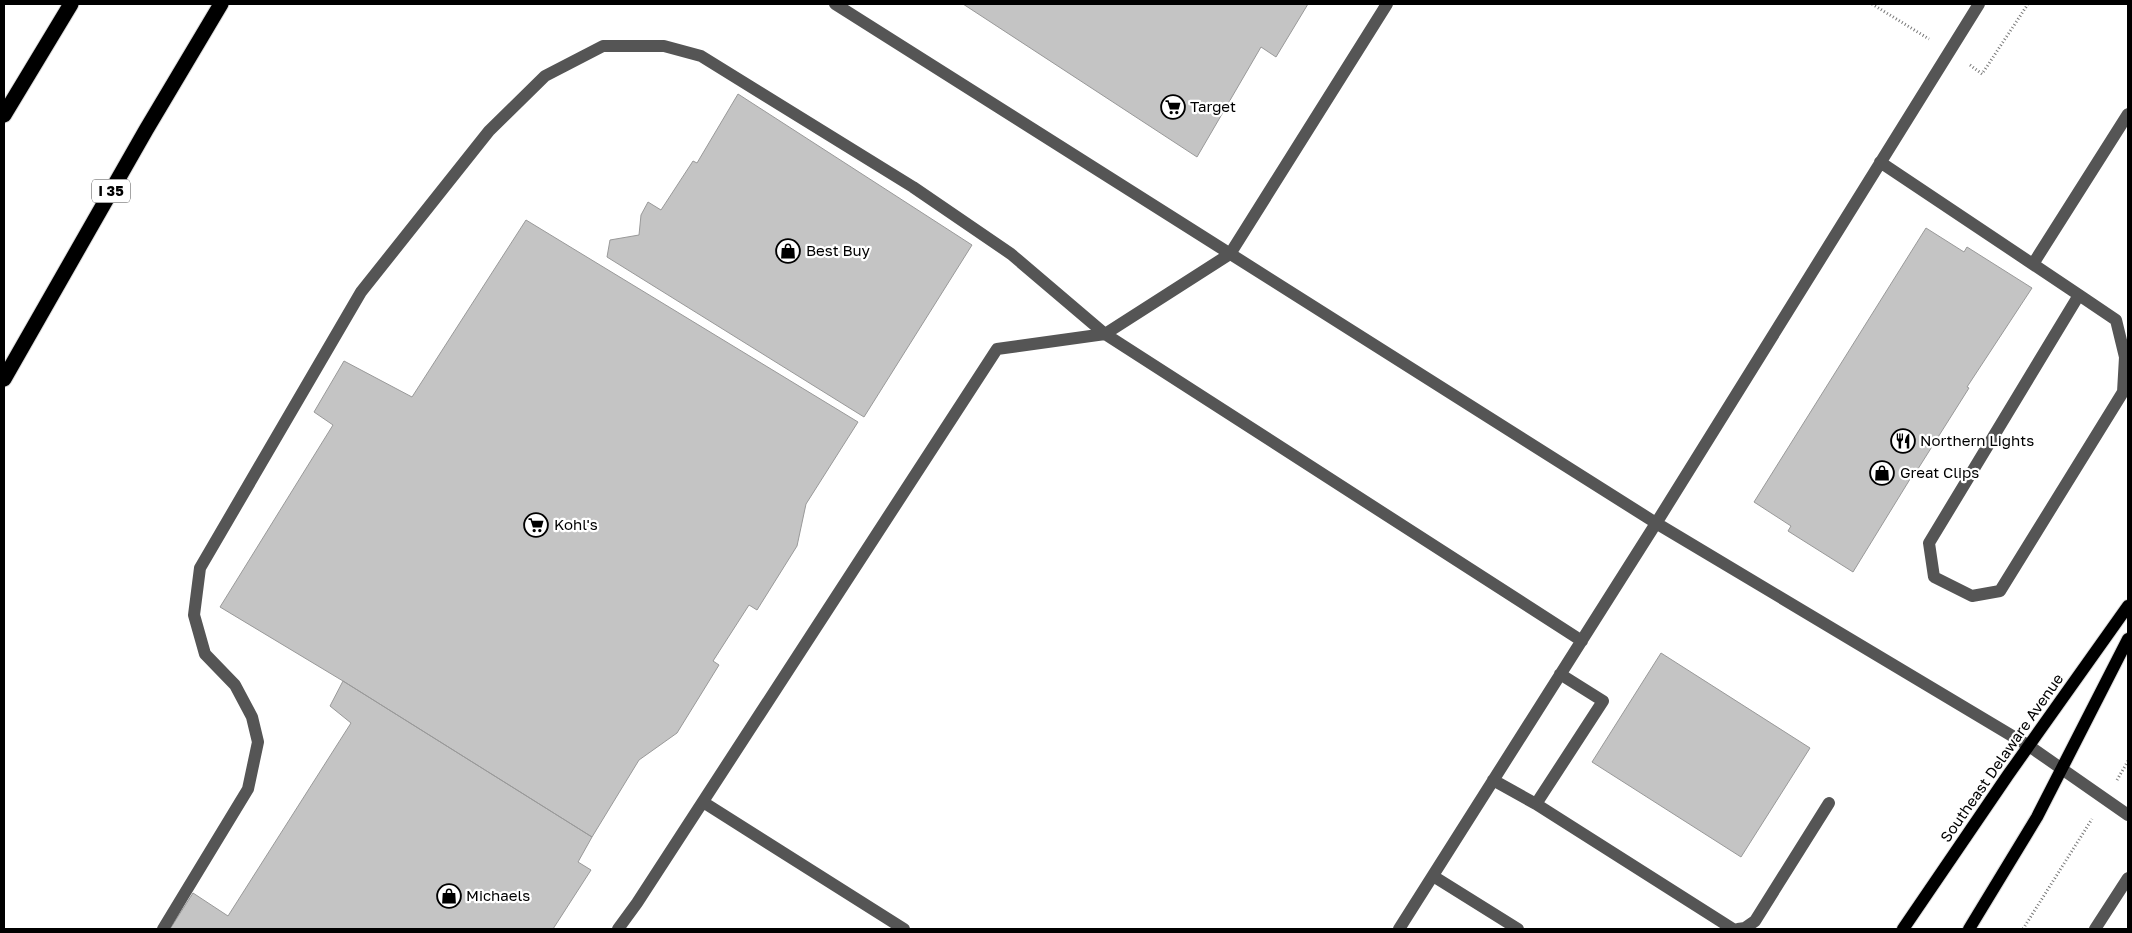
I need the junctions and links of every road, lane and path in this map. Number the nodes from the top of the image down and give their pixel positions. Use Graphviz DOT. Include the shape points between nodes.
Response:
graph roads {
  1 [pos="70,4"];
  2 [pos="221,4"];
  3 [pos="835,4"];
  4 [pos="1387,4"];
  5 [pos="1978,4"];
  6 [pos="2128,114"];
  7 [pos="4,115"];
  8 [pos="1880,162"];
  9 [pos="1230,254"];
  10 [pos="2033,264"];
  11 [pos="2079,295"];
  12 [pos="2122,319"];
  13 [pos="1105,334"];
  14 [pos="4,380"];
  15 [pos="1656,523"];
  16 [pos="2128,606"];
  17 [pos="2128,639"];
  18 [pos="1582,641"];
  19 [pos="1560,674"];
  20 [pos="2029,746"];
  21 [pos="2128,761"];
  22 [pos="2061,769"];
  23 [pos="1493,780"];
  24 [pos="2105,798"];
  25 [pos="703,802"];
  26 [pos="1829,803"];
  27 [pos="1536,804"];
  28 [pos="2128,815"];
  29 [pos="1432,876"];
  30 [pos="2128,878"];
  31 [pos="621,928"];
  32 [pos="163,929"];
  33 [pos="904,929"];
  34 [pos="1399,929"];
  35 [pos="1518,929"];
  36 [pos="1732,929"];
  37 [pos="1738,929"];
  38 [pos="1903,929"];
  39 [pos="1969,929"];
  40 [pos="2022,929"];
  41 [pos="2095,929"];
  1 -- 7 [label="highway"];
  2 -- 14 [label="highway, I 35"];
  3 -- 9 [label="lane"];
  4 -- 9 [label="lane"];
  5 -- 8 [label="lane"];
  6 -- 10 [label="lane"];
  8 -- 10 [label="lane"];
  8 -- 15 [label="lane"];
  9 -- 13 [label="lane"];
  9 -- 15 [label="lane"];
  10 -- 11 [label="lane"];
  11 -- 12 [label="lane"];
  11 -- 12 [label="lane" via="1929,542 1934,577 1972,596 2000,591 2123,392 2126,357"];
  13 -- 18 [label="lane"];
  13 -- 25 [label="lane" via="997,349"];
  13 -- 32 [label="lane" via="1012,254 913,187 701,56 664,46 603,46 545,76 489,131 361,292 200,568 194,615 205,654 234,685 252,717 258,742 248,789"];
  15 -- 18 [label="lane"];
  15 -- 20 [label="lane"];
  16 -- 20 [label="main road, Southeast Delaware Avenue"];
  17 -- 22 [label="main road"];
  18 -- 19 [label="lane"];
  19 -- 23 [label="lane"];
  19 -- 27 [label="lane" via="1604,701"];
  20 -- 22 [label="lane"];
  20 -- 38 [label="main road, Southeast Delaware Avenue"];
  21 -- 24 [label="path"];
  22 -- 24 [label="lane"];
  22 -- 39 [label="main road" via="2037,817"];
  23 -- 27 [label="lane"];
  23 -- 29 [label="lane"];
  24 -- 28 [label="lane"];
  24 -- 40 [label="path"];
  25 -- 31 [label="lane"];
  25 -- 33 [label="lane"];
  26 -- 37 [label="lane" via="1755,921"];
  27 -- 36 [label="lane"];
  29 -- 34 [label="lane"];
  29 -- 35 [label="lane"];
  30 -- 41 [label="lane"];
}
